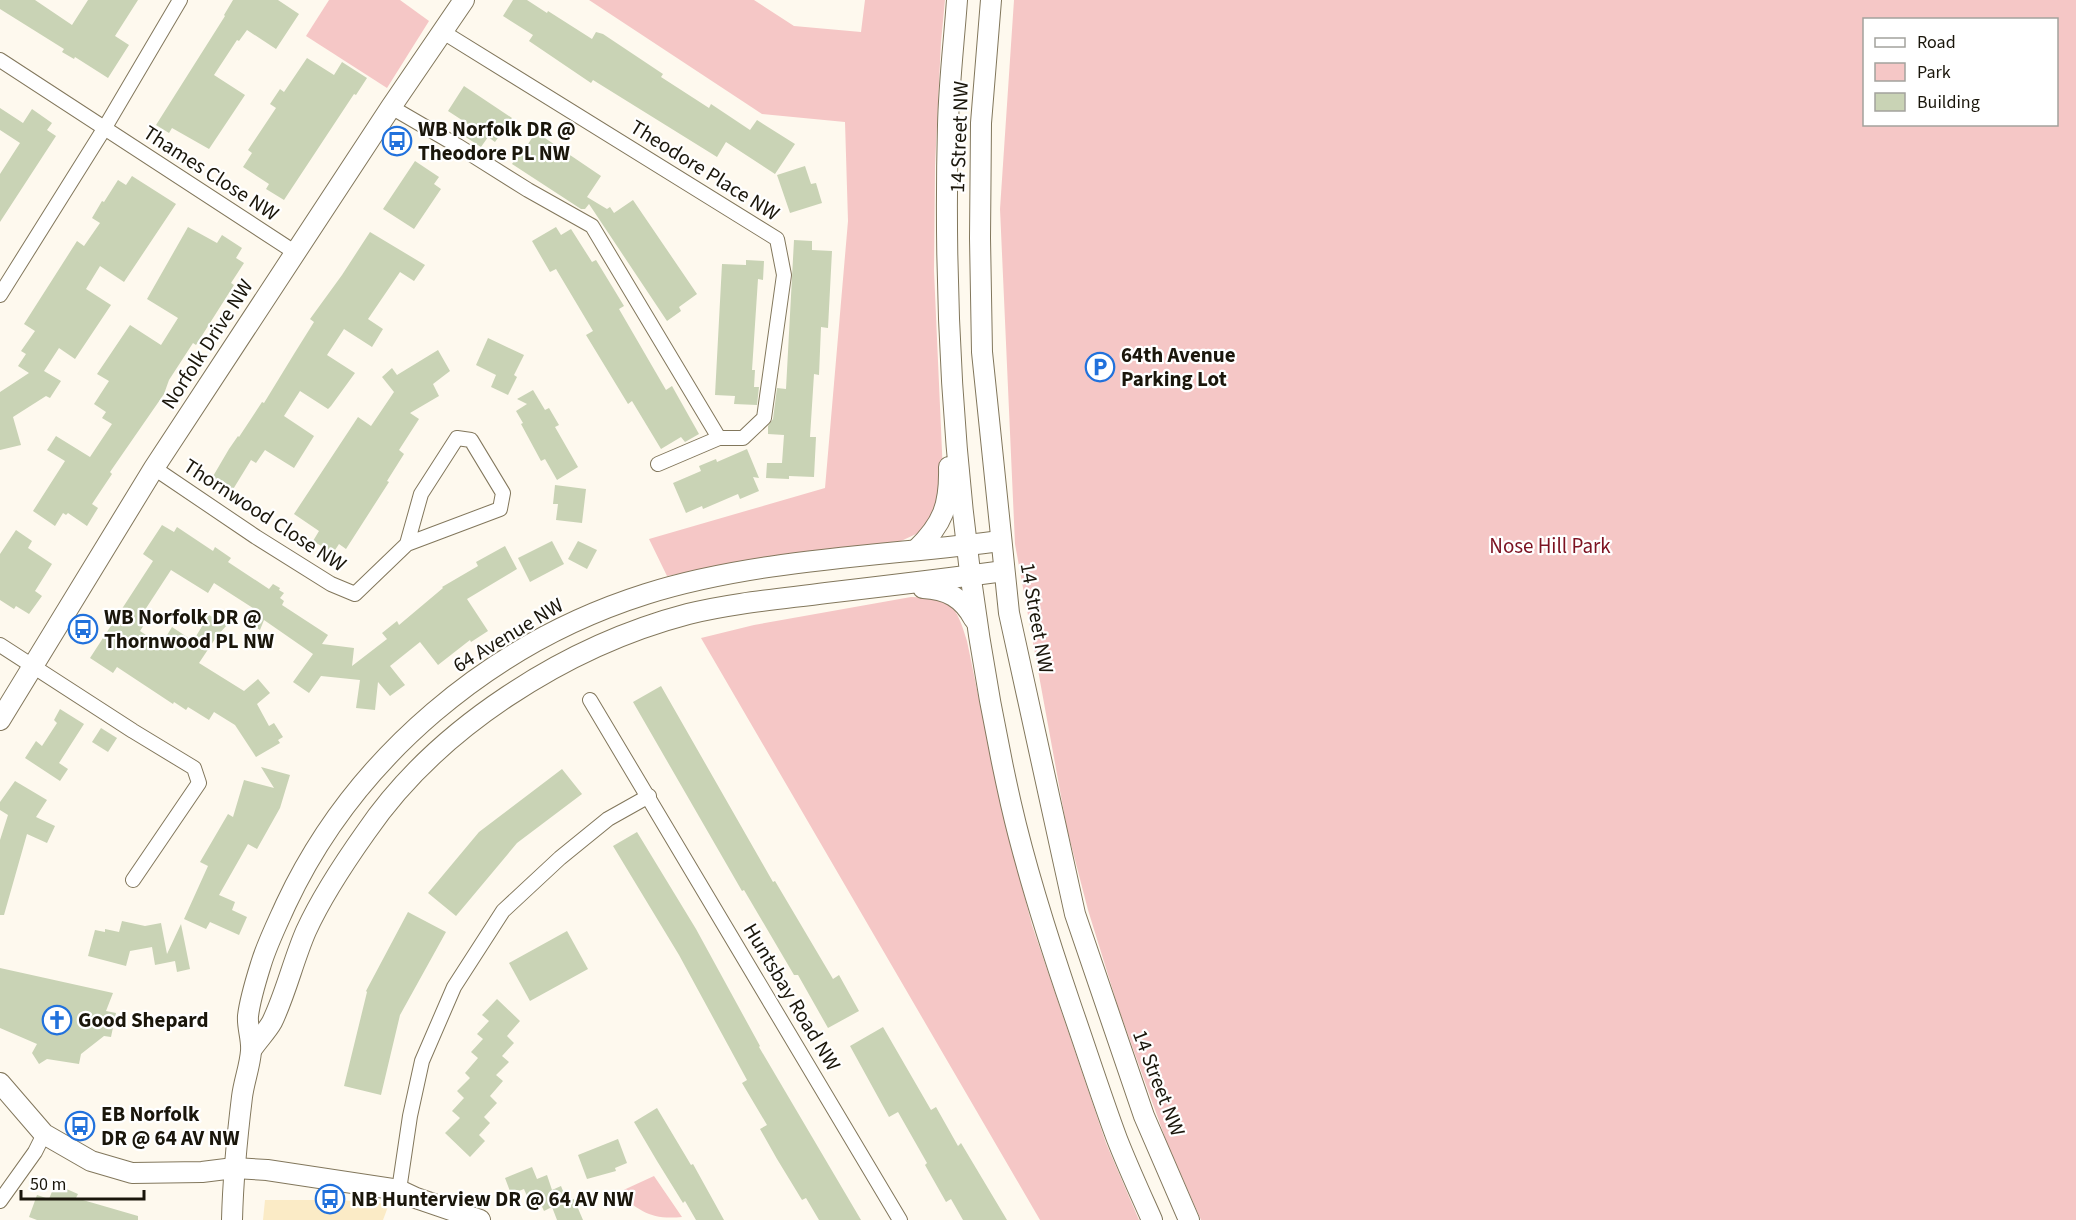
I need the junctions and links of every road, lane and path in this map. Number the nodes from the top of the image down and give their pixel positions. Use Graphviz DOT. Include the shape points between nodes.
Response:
graph roads {
  1 [pos="180,0"];
  2 [pos="464,0"];
  3 [pos="957,0"];
  4 [pos="991,0"];
  5 [pos="443,32"];
  6 [pos="0,60"];
  7 [pos="391,108"];
  8 [pos="104,129"];
  9 [pos="296,253"];
  10 [pos="0,295"];
  11 [pos="953,381"];
  12 [pos="719,438"];
  13 [pos="658,464"];
  14 [pos="154,468"];
  15 [pos="1001,542"];
  16 [pos="407,544"];
  17 [pos="966,546"];
  18 [pos="916,550"];
  19 [pos="1004,571"];
  20 [pos="970,575"];
  21 [pos="875,587"];
  22 [pos="976,623"];
  23 [pos="0,645"];
  24 [pos="33,665"];
  25 [pos="590,700"];
  26 [pos="0,720"];
  27 [pos="649,796"];
  28 [pos="133,880"];
  29 [pos="252,1049"];
  30 [pos="0,1083"];
  31 [pos="45,1134"];
  32 [pos="234,1168"];
  33 [pos="399,1190"];
  34 [pos="0,1201"];
  35 [pos="232,1220"];
  36 [pos="480,1220"];
  37 [pos="900,1220"];
  38 [pos="1152,1220"];
  39 [pos="1189,1220"];
  1 -- 8 [label="street"];
  2 -- 5 [label="main road, Norfolk Drive NW"];
  3 -- 11 [label="main road, 14 Street NW" via="948,121 946,229"];
  4 -- 15 [label="main road, 14 Street NW" via="981,123 982,352"];
  5 -- 7 [label="main road, Norfolk Drive NW"];
  5 -- 12 [label="street, Theodore Place NW" via="777,239 784,275 764,418 743,438"];
  6 -- 8 [label="street, Thames Close NW"];
  7 -- 9 [label="main road, Norfolk Drive NW"];
  7 -- 12 [label="street" via="592,226"];
  8 -- 9 [label="street, Thames Close NW"];
  8 -- 10 [label="street"];
  9 -- 14 [label="main road, Norfolk Drive NW"];
  11 -- 17 [label="main road, 14 Street NW"];
  11 -- 18 [label="main road" via="948,396 949,488 941,521"];
  12 -- 13 [label="street, Theodore Place NW"];
  14 -- 16 [label="street, Thornwood Close NW" via="322,578 356,594"];
  14 -- 24 [label="main road, Norfolk Drive NW"];
  15 -- 17 [label="main road, 64 Avenue NW"];
  15 -- 19 [label="main road, 14 Street NW"];
  16 -- 16 [label="street, Thornwood Close NW" via="500,509 503,493 471,440 457,438 420,494"];
  17 -- 18 [label="main road, 64 Avenue NW"];
  17 -- 20 [label="main road, 14 Street NW"];
  18 -- 29 [label="main road, 64 Avenue NW" via="701,579 647,594 551,633 447,700 399,743 360,787 299,877 262,962 248,1017"];
  19 -- 20 [label="main road, 64 Avenue NW"];
  19 -- 39 [label="main road, 14 Street NW" via="1009,613 1075,914 1144,1116"];
  20 -- 21 [label="main road, 64 Avenue NW"];
  20 -- 22 [label="main road, 14 Street NW"];
  21 -- 22 [label="main road" via="944,591 957,596"];
  21 -- 29 [label="main road, 64 Avenue NW" via="727,606 635,631 537,677 487,711 407,781 368,829 307,930 272,1023"];
  22 -- 38 [label="main road, 14 Street NW" via="1012,807 1042,921 1117,1140"];
  23 -- 24 [label="street"];
  24 -- 26 [label="main road, Norfolk Drive NW"];
  24 -- 28 [label="street" via="194,768 199,783"];
  25 -- 27 [label="street, Huntsbay Road NW"];
  27 -- 33 [label="street" via="608,819 504,911 454,987 422,1061"];
  27 -- 37 [label="street, Huntsbay Road NW"];
  29 -- 32 [label="main road, 64 Avenue NW" via="242,1093"];
  30 -- 31 [label="main road"];
  31 -- 32 [label="main road" via="90,1161 132,1173"];
  31 -- 34 [label="street"];
  32 -- 33 [label="main road"];
  32 -- 35 [label="main road, 64 Avenue NW"];
  33 -- 36 [label="main road"];
}
